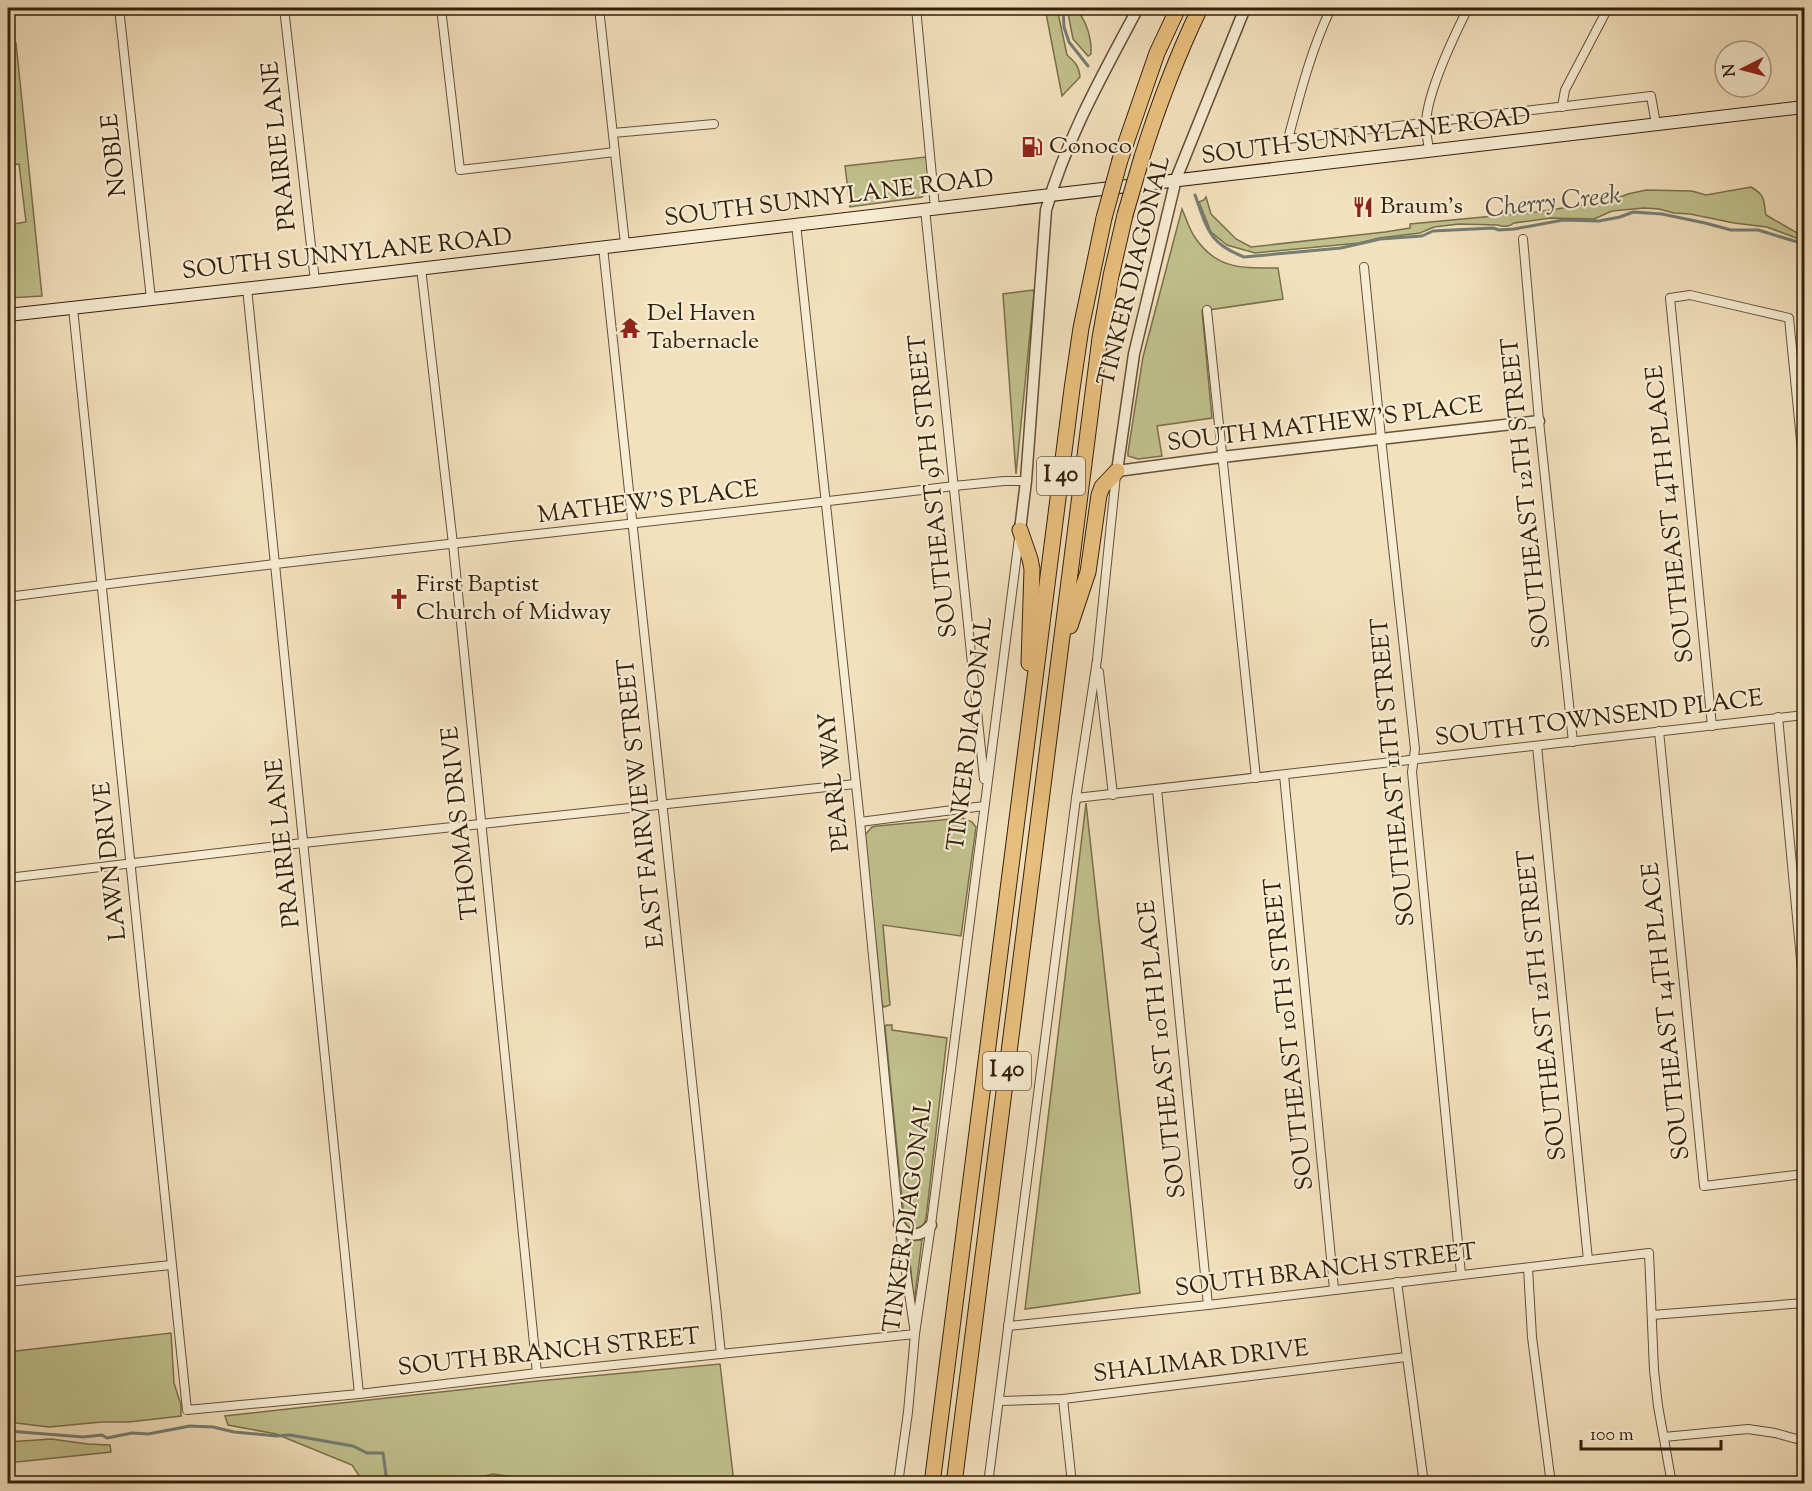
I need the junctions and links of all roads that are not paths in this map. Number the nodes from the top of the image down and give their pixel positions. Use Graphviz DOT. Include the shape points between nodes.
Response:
graph roads {
  1 [pos="119,8"];
  2 [pos="284,8"];
  3 [pos="441,8"];
  4 [pos="599,8"];
  5 [pos="916,8"];
  6 [pos="1138,8"];
  7 [pos="1178,8"];
  8 [pos="1200,8"];
  9 [pos="1245,8"];
  10 [pos="1331,8"];
  11 [pos="1468,8"];
  12 [pos="1608,8"];
  13 [pos="1562,107"];
  14 [pos="1804,107"];
  15 [pos="1426,123"];
  16 [pos="714,124"];
  17 [pos="1656,124"];
  18 [pos="613,134"];
  19 [pos="1429,150"];
  20 [pos="615,152"];
  21 [pos="1176,179"];
  22 [pos="1051,195"];
  23 [pos="930,209"];
  24 [pos="796,224"];
  25 [pos="1522,239"];
  26 [pos="625,244"];
  27 [pos="603,247"];
  28 [pos="1364,267"];
  29 [pos="421,268"];
  30 [pos="315,281"];
  31 [pos="247,288"];
  32 [pos="151,298"];
  33 [pos="73,308"];
  34 [pos="1208,310"];
  35 [pos="8,315"];
  36 [pos="1539,421"];
  37 [pos="1381,438"];
  38 [pos="1222,457"];
  39 [pos="1117,471"];
  40 [pos="1804,471"];
  41 [pos="1026,481"];
  42 [pos="954,486"];
  43 [pos="825,502"];
  44 [pos="633,524"];
  45 [pos="1020,530"];
  46 [pos="453,544"];
  47 [pos="275,563"];
  48 [pos="102,585"];
  49 [pos="8,597"];
  50 [pos="1059,658"];
  51 [pos="1097,660"];
  52 [pos="1804,714"];
  53 [pos="1778,717"];
  54 [pos="1712,726"];
  55 [pos="1659,731"];
  56 [pos="1028,735"];
  57 [pos="1573,742"];
  58 [pos="1537,746"];
  59 [pos="1413,760"];
  60 [pos="1284,775"];
  61 [pos="1256,778"];
  62 [pos="855,784"];
  63 [pos="1157,789"];
  64 [pos="985,794"];
  65 [pos="1113,795"];
  66 [pos="1076,798"];
  67 [pos="662,806"];
  68 [pos="984,806"];
  69 [pos="860,822"];
  70 [pos="481,823"];
  71 [pos="303,843"];
  72 [pos="131,862"];
  73 [pos="8,878"];
  74 [pos="1804,991"];
  75 [pos="1804,1174"];
  76 [pos="898,1224"];
  77 [pos="931,1225"];
  78 [pos="1588,1260"];
  79 [pos="171,1265"];
  80 [pos="1527,1268"];
  81 [pos="1461,1274"];
  82 [pos="8,1282"];
  83 [pos="1397,1282"];
  84 [pos="1334,1289"];
  85 [pos="1804,1303"];
  86 [pos="1208,1305"];
  87 [pos="1652,1315"];
  88 [pos="1008,1326"];
  89 [pos="915,1334"];
  90 [pos="721,1354"];
  91 [pos="1406,1357"];
  92 [pos="537,1373"];
  93 [pos="359,1394"];
  94 [pos="1063,1399"];
  95 [pos="999,1401"];
  96 [pos="187,1410"];
  97 [pos="1664,1437"];
  98 [pos="1804,1441"];
  99 [pos="898,1484"];
  100 [pos="932,1484"];
  101 [pos="954,1484"];
  102 [pos="988,1484"];
  103 [pos="1072,1484"];
  104 [pos="1424,1484"];
  105 [pos="1551,1484"];
  106 [pos="1672,1484"];
  1 -- 32 [label="street, NOBLE"];
  2 -- 30 [label="street, PRAIRIE LANE"];
  3 -- 20 [label="street" via="460,170"];
  4 -- 18 [label="street"];
  5 -- 23 [label="street, SOUTHEAST 9TH STREET"];
  6 -- 22 [label="street, TINKER DIAGONAL" via="1084,108"];
  7 -- 56 [label="highway, TINKER DIAGONAL / I 40, bridge" via="1157,53 1120,160 1081,328"];
  8 -- 50 [label="highway, TINKER DIAGONAL / I 40, bridge" via="1151,127 1111,276"];
  9 -- 21 [label="street, TINKER DIAGONAL"];
  10 -- 15 [label="street, SOUTH SUNNYLANE ROAD" via="1306,71 1288,139"];
  11 -- 15 [label="street" via="1431,99"];
  12 -- 13 [label="street" via="1565,90"];
  13 -- 15 [label="street, SOUTH SUNNYLANE ROAD"];
  13 -- 17 [label="street, SOUTH SUNNYLANE ROAD" via="1651,96"];
  14 -- 17 [label="main road, SOUTH SUNNYLANE ROAD"];
  15 -- 19 [label="street"];
  16 -- 18 [label="street"];
  17 -- 19 [label="main road, SOUTH SUNNYLANE ROAD"];
  18 -- 20 [label="street"];
  19 -- 21 [label="main road, SOUTH SUNNYLANE ROAD"];
  20 -- 26 [label="street"];
  21 -- 22 [label="main road, SOUTH SUNNYLANE ROAD"];
  21 -- 39 [label="street, TINKER DIAGONAL" via="1136,344"];
  22 -- 23 [label="main road, SOUTH SUNNYLANE ROAD"];
  22 -- 41 [label="street, TINKER DIAGONAL" via="1046,210"];
  23 -- 24 [label="main road, SOUTH SUNNYLANE ROAD"];
  23 -- 42 [label="street, SOUTHEAST 9TH STREET"];
  24 -- 26 [label="main road, SOUTH SUNNYLANE ROAD"];
  24 -- 43 [label="street, PEARL WAY"];
  25 -- 36 [label="street, SOUTHEAST 12TH STREET"];
  26 -- 27 [label="main road, SOUTH SUNNYLANE ROAD"];
  27 -- 29 [label="main road, SOUTH SUNNYLANE ROAD"];
  27 -- 44 [label="street, EAST FAIRVIEW STREET"];
  28 -- 37 [label="street, SOUTHEAST 11TH STREET"];
  29 -- 30 [label="main road, SOUTH SUNNYLANE ROAD"];
  29 -- 46 [label="street, THOMAS DRIVE"];
  30 -- 31 [label="main road, SOUTH SUNNYLANE ROAD"];
  31 -- 32 [label="main road, SOUTH SUNNYLANE ROAD"];
  31 -- 47 [label="street, PRAIRIE LANE"];
  32 -- 33 [label="main road, SOUTH SUNNYLANE ROAD"];
  33 -- 35 [label="main road, SOUTH SUNNYLANE ROAD"];
  33 -- 48 [label="street, LAWN DRIVE"];
  34 -- 38 [label="street"];
  36 -- 37 [label="street, SOUTH MATHEW'S PLACE"];
  36 -- 57 [label="street, SOUTHEAST 12TH STREET"];
  37 -- 38 [label="street, SOUTH MATHEW'S PLACE"];
  37 -- 59 [label="street, SOUTHEAST 11TH STREET" via="1415,749"];
  38 -- 39 [label="street, SOUTH MATHEW'S PLACE"];
  38 -- 61 [label="street"];
  39 -- 50 [label="highway" via="1099,495 1088,572"];
  39 -- 51 [label="street, TINKER DIAGONAL"];
  40 -- 54 [label="street, SOUTHEAST 14TH PLACE" via="1790,318 1690,295 1670,298"];
  41 -- 42 [label="street, MATHEW'S PLACE"];
  41 -- 45 [label="street, TINKER DIAGONAL"];
  42 -- 43 [label="street, MATHEW'S PLACE"];
  42 -- 64 [label="street, SOUTHEAST 9TH STREET"];
  43 -- 44 [label="street, MATHEW'S PLACE"];
  43 -- 62 [label="street, PEARL WAY"];
  44 -- 46 [label="street, MATHEW'S PLACE"];
  44 -- 67 [label="street, EAST FAIRVIEW STREET"];
  45 -- 56 [label="highway" via="1032,569"];
  45 -- 64 [label="street, TINKER DIAGONAL"];
  46 -- 47 [label="street, MATHEW'S PLACE"];
  46 -- 70 [label="street, THOMAS DRIVE"];
  47 -- 48 [label="street"];
  47 -- 71 [label="street, PRAIRIE LANE"];
  48 -- 49 [label="street"];
  48 -- 72 [label="street, LAWN DRIVE"];
  50 -- 101 [label="highway, TINKER DIAGONAL / I 40"];
  51 -- 65 [label="street"];
  51 -- 66 [label="street, TINKER DIAGONAL"];
  52 -- 53 [label="street, SOUTH TOWNSEND PLACE"];
  53 -- 54 [label="street, SOUTH TOWNSEND PLACE"];
  53 -- 74 [label="street"];
  54 -- 55 [label="street, SOUTH TOWNSEND PLACE"];
  55 -- 57 [label="street, SOUTH TOWNSEND PLACE"];
  55 -- 75 [label="street, SOUTHEAST 14TH PLACE" via="1704,1186"];
  56 -- 100 [label="highway, TINKER DIAGONAL / I 40"];
  57 -- 58 [label="street, SOUTH TOWNSEND PLACE"];
  58 -- 59 [label="street, SOUTH TOWNSEND PLACE"];
  58 -- 78 [label="street, SOUTHEAST 12TH STREET"];
  59 -- 60 [label="street, SOUTH TOWNSEND PLACE"];
  59 -- 81 [label="street, SOUTHEAST 11TH STREET"];
  60 -- 61 [label="street, SOUTH TOWNSEND PLACE"];
  60 -- 84 [label="street, SOUTHEAST 10TH STREET"];
  61 -- 63 [label="street, SOUTH TOWNSEND PLACE"];
  62 -- 67 [label="street"];
  62 -- 69 [label="street, PEARL WAY"];
  63 -- 65 [label="street, SOUTH TOWNSEND PLACE"];
  63 -- 86 [label="street, SOUTHEAST 10TH PLACE"];
  64 -- 68 [label="street, TINKER DIAGONAL"];
  65 -- 66 [label="street, SOUTH TOWNSEND PLACE"];
  66 -- 88 [label="street, TINKER DIAGONAL"];
  67 -- 70 [label="street"];
  67 -- 90 [label="street, EAST FAIRVIEW STREET"];
  68 -- 69 [label="street"];
  68 -- 77 [label="street, TINKER DIAGONAL"];
  69 -- 76 [label="street, PEARL WAY"];
  70 -- 71 [label="street"];
  70 -- 92 [label="street, THOMAS DRIVE"];
  71 -- 72 [label="street"];
  71 -- 93 [label="street, PRAIRIE LANE"];
  72 -- 73 [label="street"];
  72 -- 79 [label="street, LAWN DRIVE"];
  76 -- 77 [label="street" via="904,1232 915,1235"];
  76 -- 89 [label="street, PEARL WAY"];
  77 -- 89 [label="street, TINKER DIAGONAL"];
  78 -- 80 [label="street, SOUTH BRANCH STREET"];
  78 -- 87 [label="street, SOUTH BRANCH STREET" via="1649,1253"];
  79 -- 82 [label="street"];
  79 -- 96 [label="street, LAWN DRIVE"];
  80 -- 81 [label="street, SOUTH BRANCH STREET"];
  80 -- 105 [label="street"];
  81 -- 83 [label="street, SOUTH BRANCH STREET"];
  83 -- 84 [label="street, SOUTH BRANCH STREET"];
  83 -- 91 [label="street"];
  84 -- 86 [label="street, SOUTH BRANCH STREET"];
  85 -- 87 [label="street"];
  86 -- 88 [label="street, SOUTH BRANCH STREET"];
  87 -- 97 [label="street" via="1654,1371"];
  88 -- 95 [label="street, TINKER DIAGONAL"];
  89 -- 90 [label="street, SOUTH BRANCH STREET"];
  89 -- 99 [label="street, TINKER DIAGONAL"];
  90 -- 92 [label="street, SOUTH BRANCH STREET"];
  91 -- 94 [label="street, SHALIMAR DRIVE"];
  91 -- 104 [label="street"];
  92 -- 93 [label="street, SOUTH BRANCH STREET"];
  93 -- 96 [label="street, SOUTH BRANCH STREET"];
  94 -- 95 [label="street, SHALIMAR DRIVE"];
  94 -- 103 [label="street"];
  95 -- 102 [label="street, TINKER DIAGONAL"];
  97 -- 98 [label="street" via="1748,1430"];
  97 -- 106 [label="street"];
}
